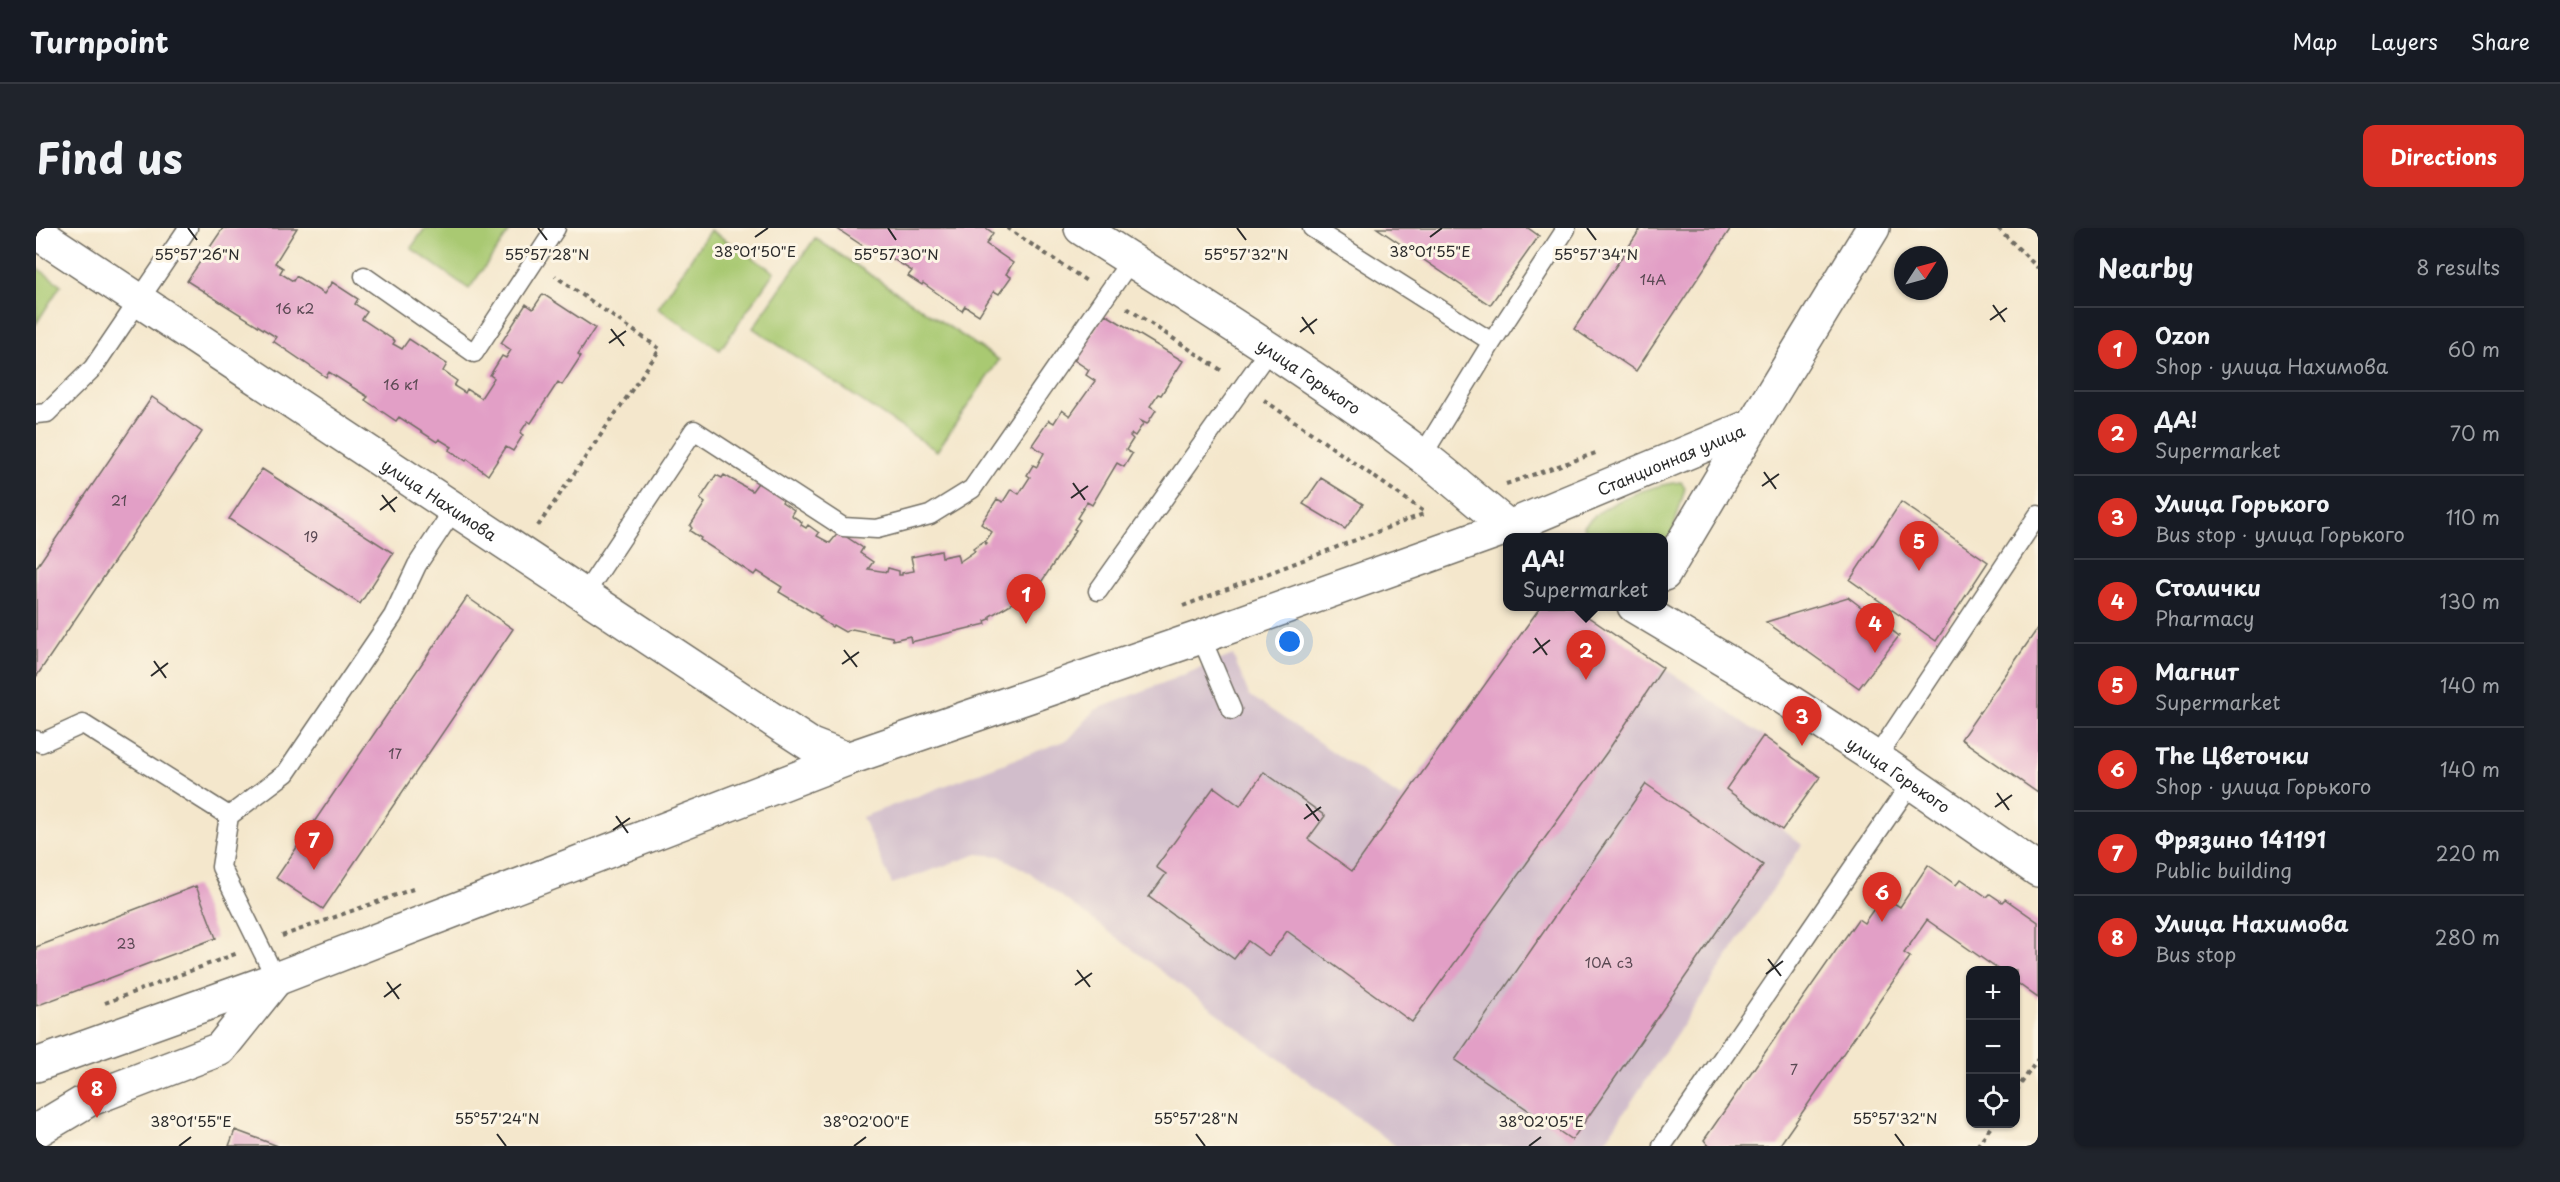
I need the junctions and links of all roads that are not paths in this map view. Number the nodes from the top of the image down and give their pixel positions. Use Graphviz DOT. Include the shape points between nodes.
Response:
graph roads {
  1 [pos="188,228"];
  2 [pos="556,228"];
  3 [pos="1312,228"];
  4 [pos="1566,228"];
  5 [pos="1873,228"];
  6 [pos="36,232"];
  7 [pos="1096,232"];
  8 [pos="1131,261"];
  9 [pos="364,276"];
  10 [pos="141,302"];
  11 [pos="1492,342"];
  12 [pos="1269,350"];
  13 [pos="36,414"];
  14 [pos="1753,425"];
  15 [pos="1422,456"];
  16 [pos="454,509"];
  17 [pos="2038,515"];
  18 [pos="1517,532"];
  19 [pos="1503,537"];
  20 [pos="1668,567"];
  21 [pos="1098,591"];
  22 [pos="584,595"];
  23 [pos="1645,611"];
  24 [pos="1201,637"];
  25 [pos="1232,710"];
  26 [pos="36,740"];
  27 [pos="1876,758"];
  28 [pos="847,759"];
  29 [pos="1911,783"];
  30 [pos="230,816"];
  31 [pos="2038,870"];
  32 [pos="276,979"];
  33 [pos="36,1065"];
  34 [pos="36,1131"];
  35 [pos="1662,1146"];
  1 -- 10 [label="lane"];
  2 -- 9 [label="lane" via="474,353"];
  3 -- 11 [label="lane"];
  4 -- 11 [label="lane"];
  5 -- 14 [label="street, Станционная улица"];
  6 -- 10 [label="street, улица Нахимова"];
  7 -- 8 [label="street, улица Горького"];
  8 -- 12 [label="street, улица Горького"];
  8 -- 22 [label="lane" via="972,489 930,515 877,529 843,527 694,430"];
  10 -- 13 [label="lane" via="93,368 47,413"];
  10 -- 16 [label="street, улица Нахимова"];
  11 -- 15 [label="lane"];
  12 -- 15 [label="street, улица Горького"];
  12 -- 21 [label="lane"];
  14 -- 18 [label="street, Станционная улица"];
  14 -- 20 [label="street"];
  15 -- 18 [label="street, улица Горького"];
  16 -- 22 [label="street, улица Нахимова"];
  16 -- 30 [label="lane" via="417,565 393,616 286,773"];
  17 -- 27 [label="lane"];
  19 -- 24 [label="street, Станционная улица"];
  22 -- 28 [label="street, улица Нахимова" via="811,745"];
  23 -- 27 [label="street, улица Горького"];
  24 -- 25 [label="lane"];
  24 -- 28 [label="street, Станционная улица"];
  26 -- 30 [label="lane" via="41,743 83,723"];
  27 -- 29 [label="street, улица Горького"];
  28 -- 32 [label="street, Станционная улица"];
  29 -- 31 [label="street, улица Горького"];
  29 -- 35 [label="lane"];
  30 -- 32 [label="lane" via="221,867"];
  32 -- 33 [label="street, Станционная улица"];
  32 -- 34 [label="street" via="220,1049 88,1100"];
}
